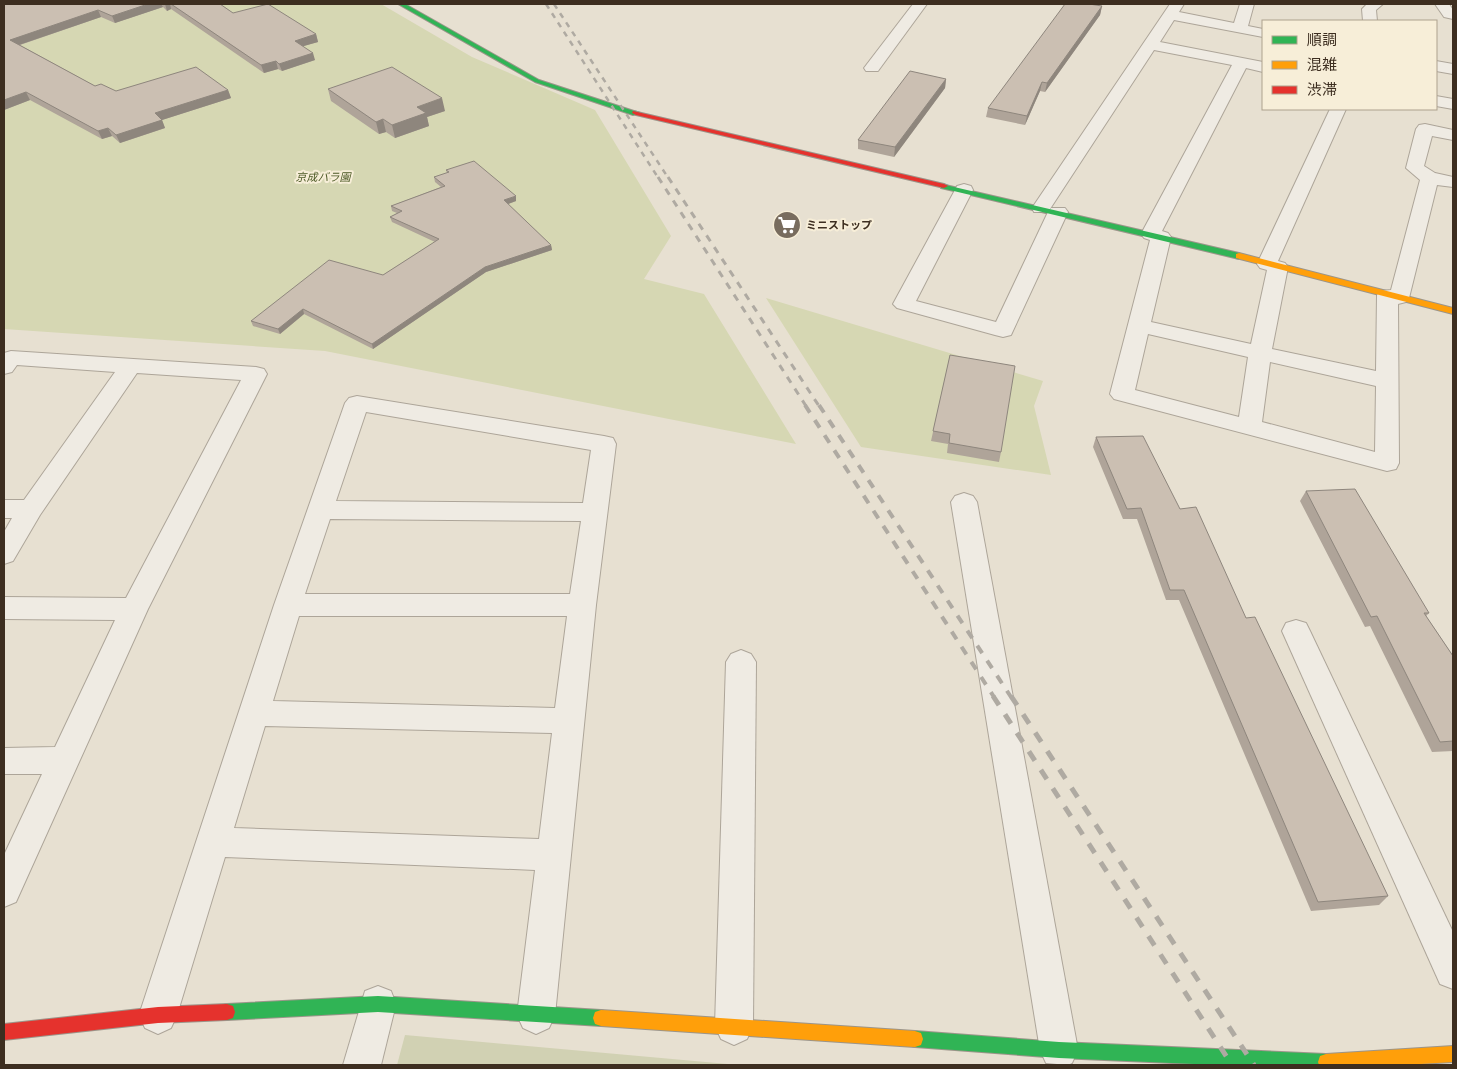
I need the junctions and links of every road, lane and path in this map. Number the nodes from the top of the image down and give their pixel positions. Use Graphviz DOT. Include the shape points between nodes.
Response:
graph roads {
  1 [pos="401,4"];
  2 [pos="920,4"];
  3 [pos="1248,4"];
  4 [pos="1376,4"];
  5 [pos="1442,4"];
  6 [pos="1173,9"];
  7 [pos="1453,15"];
  8 [pos="1370,20"];
  9 [pos="1240,29"];
  10 [pos="1262,33"];
  11 [pos="1149,44"];
  12 [pos="1241,63"];
  13 [pos="1262,67"];
  14 [pos="872,68"];
  15 [pos="1437,101"];
  16 [pos="1453,104"];
  17 [pos="1338,110"];
  18 [pos="1453,135"];
  19 [pos="1430,178"];
  20 [pos="1453,182"];
  21 [pos="964,190"];
  22 [pos="1049,210"];
  23 [pos="1156,235"];
  24 [pos="1272,265"];
  25 [pos="1393,296"];
  26 [pos="1453,312"];
  27 [pos="1138,326"];
  28 [pos="1260,353"];
  29 [pos="131,366"];
  30 [pos="4,367"];
  31 [pos="1387,381"];
  32 [pos="1249,427"];
  33 [pos="964,502"];
  34 [pos="4,509"];
  35 [pos="31,509"];
  36 [pos="320,510"];
  37 [pos="594,512"];
  38 [pos="4,554"];
  39 [pos="288,605"];
  40 [pos="582,605"];
  41 [pos="4,608"];
  42 [pos="134,610"];
  43 [pos="1296,631"];
  44 [pos="741,662"];
  45 [pos="254,713"];
  46 [pos="568,720"];
  47 [pos="64,760"];
  48 [pos="4,761"];
  49 [pos="213,842"];
  50 [pos="554,855"];
  51 [pos="4,890"];
  52 [pos="1453,971"];
  53 [pos="378,1004"];
  54 [pos="158,1015"];
  55 [pos="536,1015"];
  56 [pos="734,1026"];
  57 [pos="4,1032"];
  58 [pos="1058,1050"];
  59 [pos="1453,1054"];
  60 [pos="1323,1063"];
  61 [pos="362,1065"];
  1 -- 21 [label="street" via="500,62 537,81 583,98 723,135"];
  2 -- 14 [label="street"];
  3 -- 9 [label="street"];
  4 -- 8 [label="street" via="1369,9"];
  5 -- 7 [label="street"];
  6 -- 9 [label="street"];
  6 -- 11 [label="street"];
  9 -- 10 [label="street"];
  11 -- 12 [label="street"];
  11 -- 22 [label="street"];
  12 -- 13 [label="street"];
  12 -- 23 [label="street"];
  15 -- 16 [label="street"];
  17 -- 24 [label="street"];
  18 -- 19 [label="street" via="1425,128 1415,168"];
  19 -- 20 [label="street"];
  19 -- 25 [label="street"];
  21 -- 22 [label="street"];
  21 -- 22 [label="street" via="904,304 1003,330"];
  22 -- 23 [label="street"];
  23 -- 24 [label="street"];
  23 -- 27 [label="street"];
  24 -- 25 [label="street"];
  24 -- 28 [label="street"];
  25 -- 26 [label="street"];
  25 -- 31 [label="street"];
  27 -- 28 [label="street"];
  27 -- 32 [label="street" via="1122,394"];
  28 -- 31 [label="street"];
  28 -- 32 [label="street"];
  29 -- 30 [label="street" via="11,358"];
  29 -- 35 [label="street"];
  29 -- 42 [label="street" via="256,374"];
  31 -- 32 [label="street" via="1387,463"];
  33 -- 58 [label="street"];
  34 -- 35 [label="street"];
  35 -- 38 [label="street"];
  36 -- 37 [label="street"];
  36 -- 37 [label="street" via="357,403 604,444"];
  36 -- 39 [label="street"];
  37 -- 40 [label="street"];
  39 -- 40 [label="street"];
  39 -- 45 [label="street"];
  40 -- 46 [label="street"];
  41 -- 42 [label="street"];
  42 -- 47 [label="street"];
  43 -- 52 [label="street"];
  44 -- 56 [label="street"];
  45 -- 46 [label="street"];
  45 -- 49 [label="street"];
  46 -- 50 [label="street"];
  47 -- 48 [label="street"];
  47 -- 51 [label="street"];
  49 -- 50 [label="street"];
  49 -- 54 [label="street"];
  50 -- 55 [label="street"];
  53 -- 54 [label="street"];
  53 -- 55 [label="street"];
  53 -- 61 [label="street"];
  54 -- 57 [label="street"];
  55 -- 56 [label="street"];
  56 -- 58 [label="street"];
  58 -- 60 [label="street"];
  59 -- 60 [label="street"];
}
